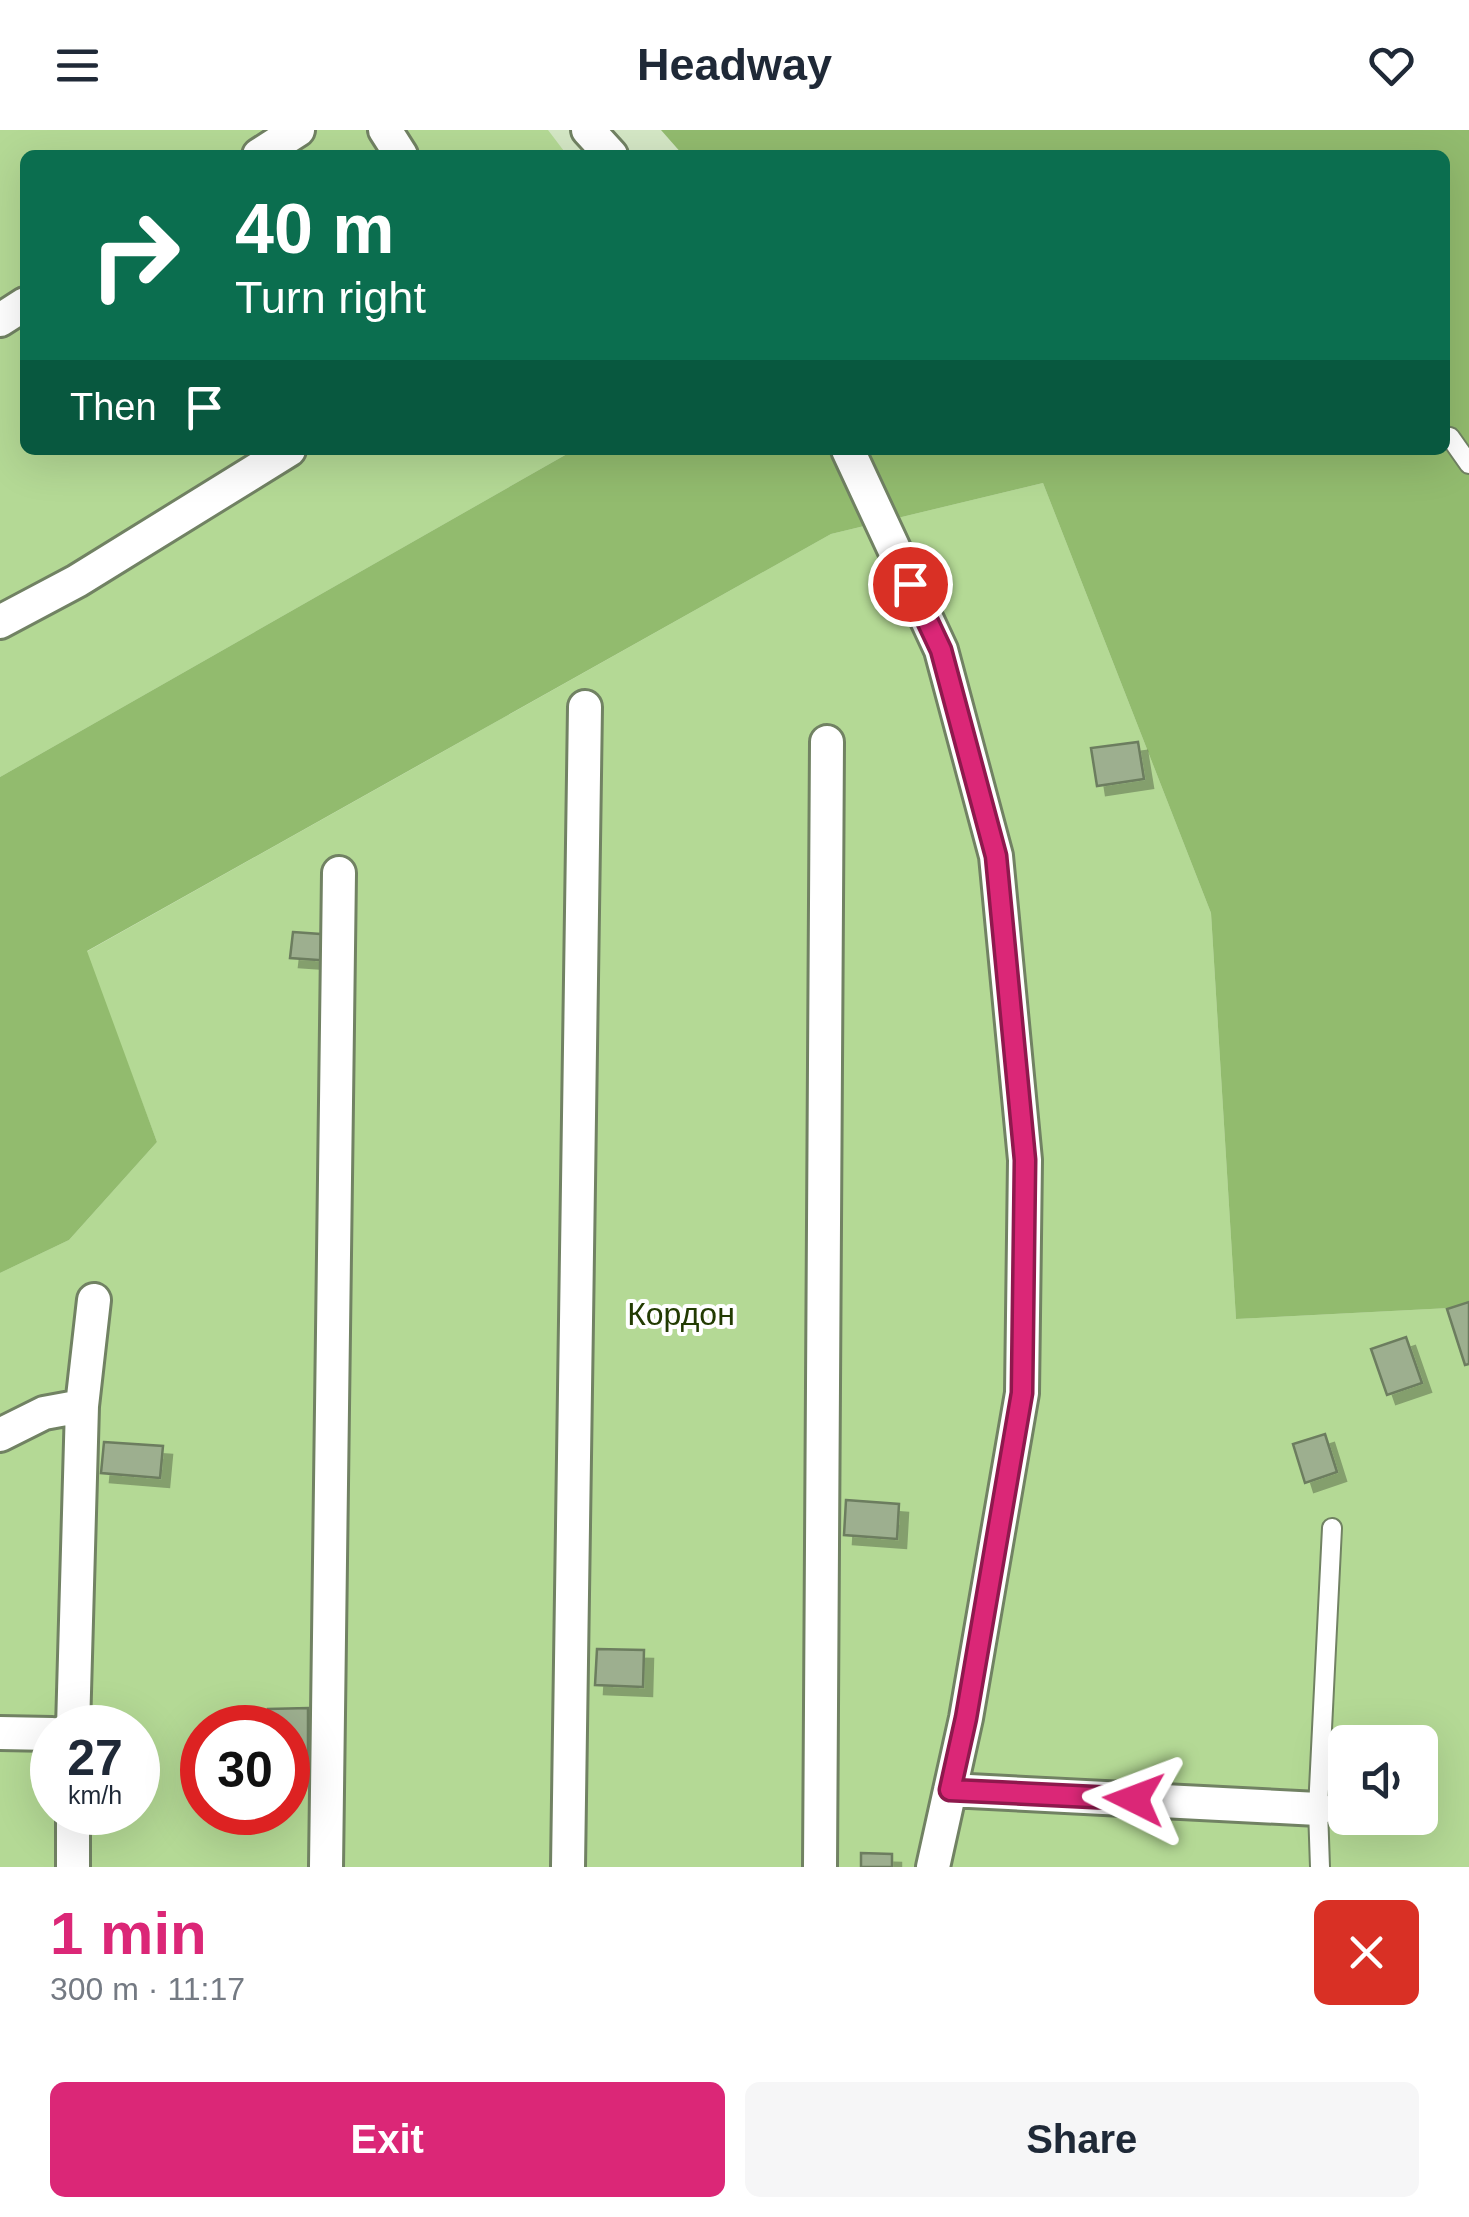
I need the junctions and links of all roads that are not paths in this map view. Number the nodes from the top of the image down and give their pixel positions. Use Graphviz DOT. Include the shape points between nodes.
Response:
graph roads {
  1 [pos="298,130"];
  2 [pos="588,130"];
  3 [pos="267,150"];
  4 [pos="606,150"];
  5 [pos="1450,437"];
  6 [pos="280,455"];
  7 [pos="850,455"];
  8 [pos="1469,464"];
  9 [pos="0,622"];
  10 [pos="584,707"];
  11 [pos="827,742"];
  12 [pos="340,872"];
  13 [pos="94,1300"];
  14 [pos="82,1406"];
  15 [pos="0,1434"];
  16 [pos="1332,1528"];
  17 [pos="75,1705"];
  18 [pos="0,1733"];
  19 [pos="30,1734"];
  20 [pos="950,1790"];
  21 [pos="1318,1809"];
  22 [pos="73,1835"];
  23 [pos="73,1867"];
  24 [pos="326,1867"];
  25 [pos="568,1867"];
  26 [pos="820,1867"];
  27 [pos="933,1867"];
  28 [pos="1320,1867"];
  1 -- 3 [label="street"];
  2 -- 4 [label="street"];
  5 -- 8 [label="lane"];
  6 -- 9 [label="street"];
  7 -- 20 [label="street" via="941,650 996,856 1025,1160 1022,1393"];
  10 -- 25 [label="street"];
  11 -- 26 [label="street"];
  12 -- 24 [label="street"];
  13 -- 14 [label="street"];
  14 -- 15 [label="street" via="44,1413"];
  14 -- 17 [label="street"];
  16 -- 21 [label="lane"];
  18 -- 19 [label="street"];
  20 -- 21 [label="street"];
  20 -- 27 [label="street"];
  21 -- 28 [label="lane"];
  22 -- 23 [label="street"];
}
